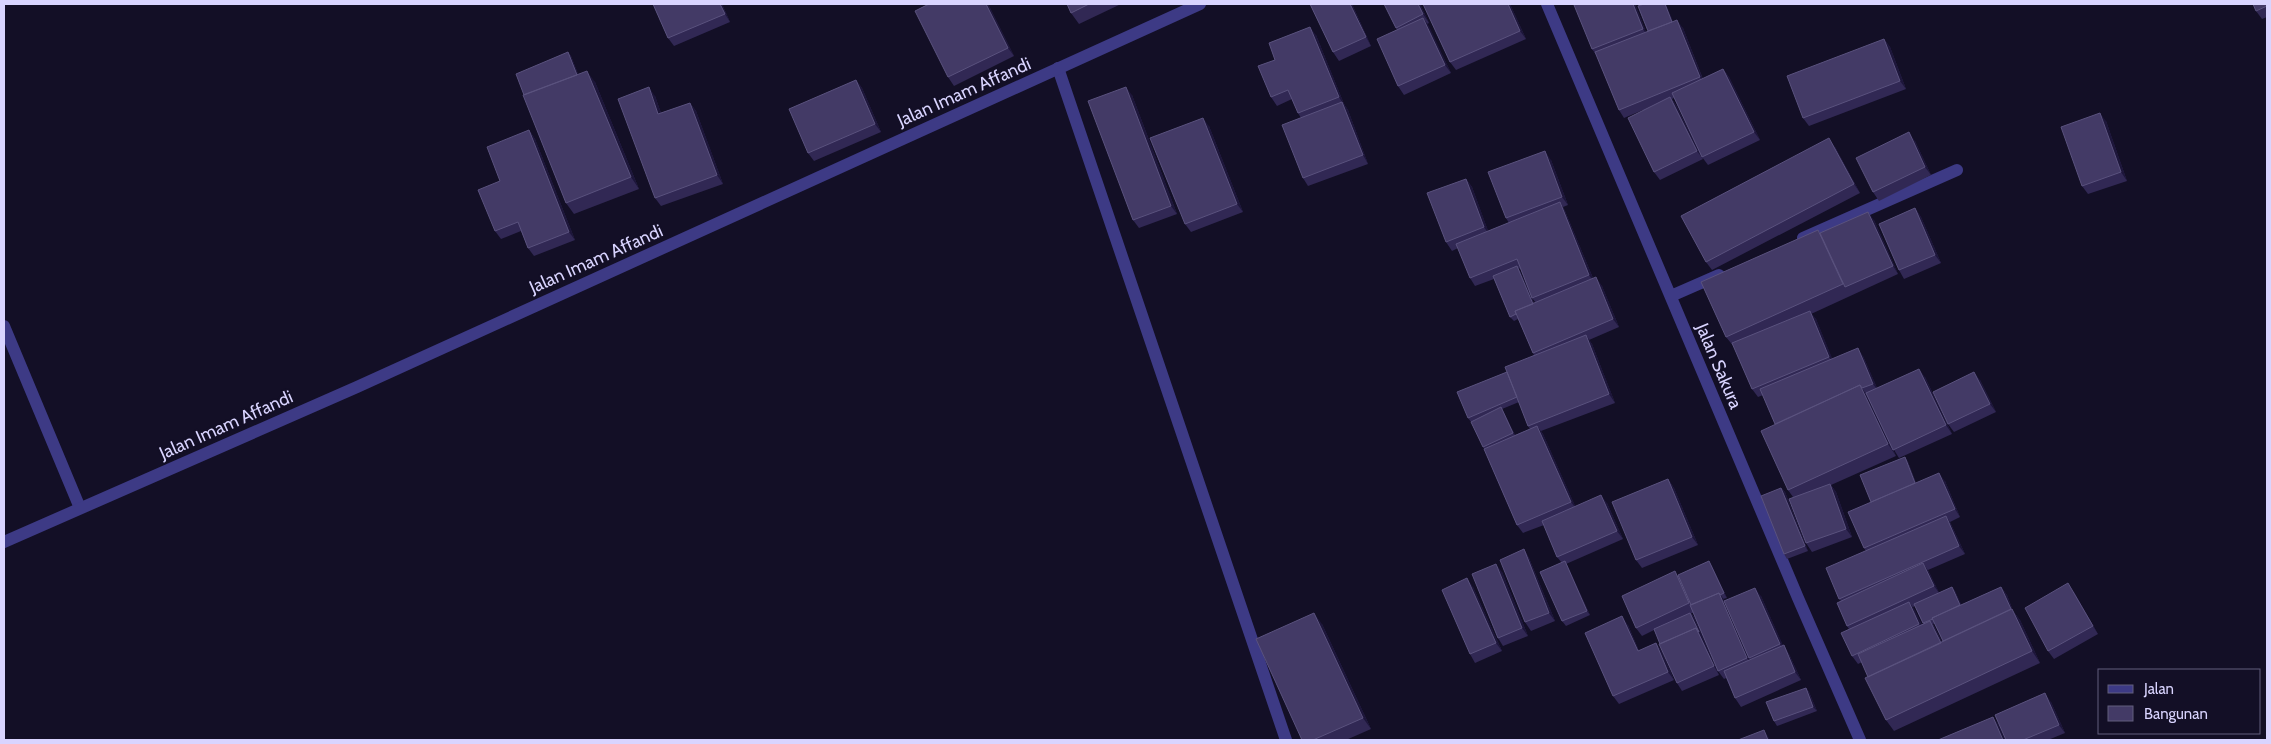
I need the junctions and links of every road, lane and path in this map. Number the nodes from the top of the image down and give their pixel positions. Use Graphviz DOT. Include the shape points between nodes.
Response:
graph roads {
  1 [pos="1200,4"];
  2 [pos="1547,4"];
  3 [pos="1058,68"];
  4 [pos="1957,170"];
  5 [pos="1787,245"];
  6 [pos="1733,268"];
  7 [pos="1670,296"];
  8 [pos="4,326"];
  9 [pos="80,508"];
  10 [pos="4,542"];
  11 [pos="1286,740"];
  12 [pos="1860,740"];
  1 -- 3 [label="street, Jalan Imam Affandi"];
  2 -- 7 [label="street, Jalan Sakura"];
  3 -- 9 [label="street, Jalan Imam Affandi" via="357,387"];
  3 -- 11 [label="street"];
  4 -- 5 [label="street"];
  6 -- 7 [label="street"];
  7 -- 12 [label="street, Jalan Sakura"];
  8 -- 9 [label="street"];
  9 -- 10 [label="street, Jalan Imam Affandi"];
}
